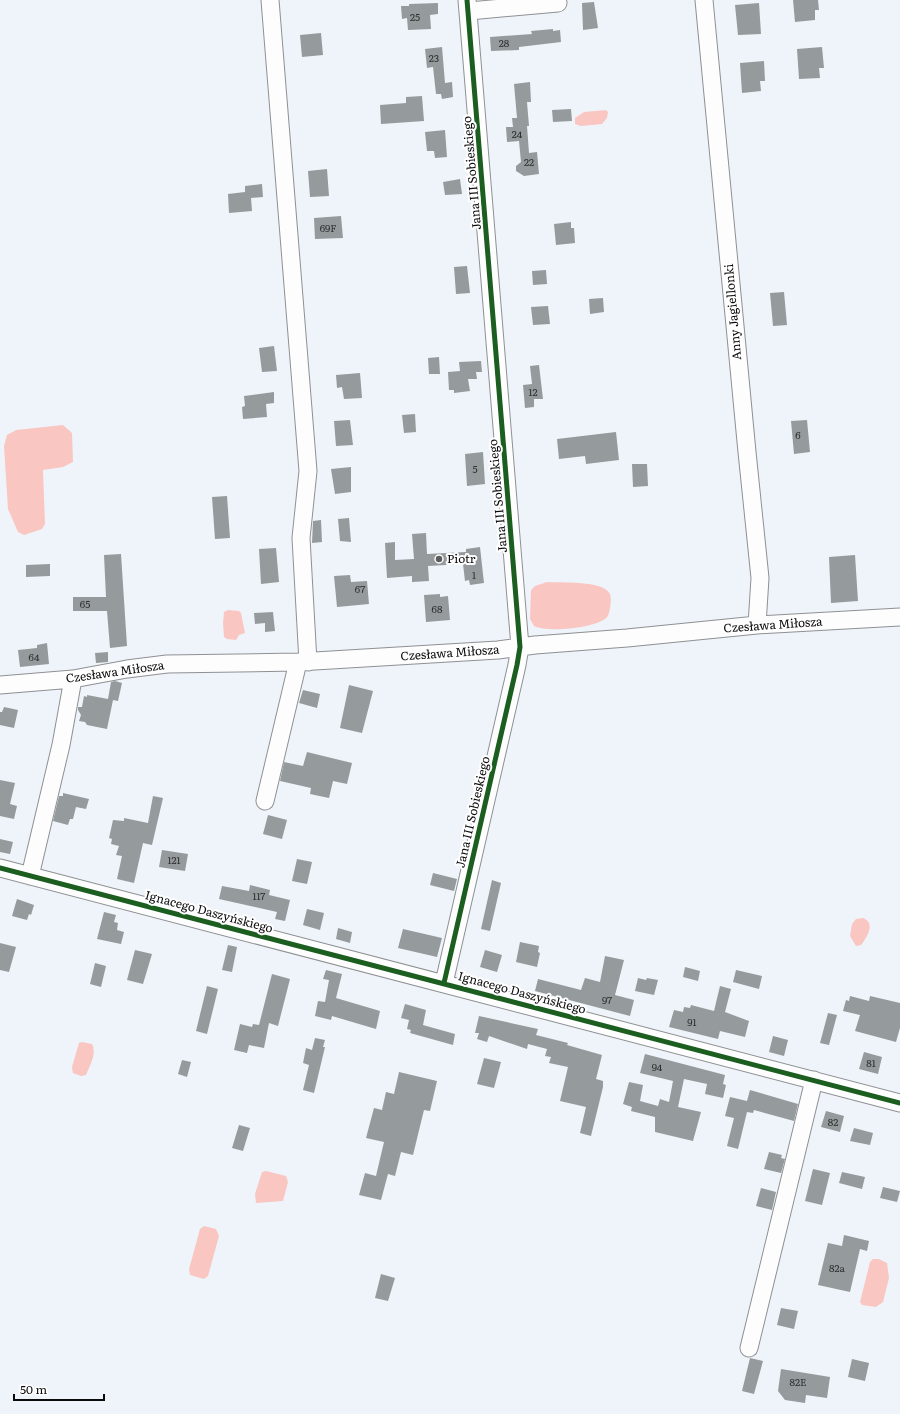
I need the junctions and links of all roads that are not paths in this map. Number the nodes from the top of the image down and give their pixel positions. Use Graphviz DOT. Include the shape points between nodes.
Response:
graph roads {
  1 [pos="270,0"];
  2 [pos="704,0"];
  3 [pos="558,3"];
  4 [pos="468,6"];
  5 [pos="900,617"];
  6 [pos="757,625"];
  7 [pos="520,647"];
  8 [pos="303,662"];
  9 [pos="73,679"];
  10 [pos="0,685"];
  11 [pos="265,801"];
  12 [pos="0,868"];
  13 [pos="30,876"];
  14 [pos="444,983"];
  15 [pos="814,1080"];
  16 [pos="900,1103"];
  17 [pos="749,1348"];
  1 -- 8 [label="street" via="308,471 301,538"];
  2 -- 6 [label="street, Anny Jagiellonki" via="760,578"];
  3 -- 4 [label="street"];
  4 -- 7 [label="street, Jana III Sobieskiego"];
  5 -- 6 [label="street, Czesława Miłosza"];
  6 -- 7 [label="street, Czesława Miłosza"];
  7 -- 8 [label="street, Czesława Miłosza"];
  7 -- 14 [label="street, Jana III Sobieskiego"];
  8 -- 9 [label="street, Czesława Miłosza" via="168,664 127,668"];
  8 -- 11 [label="street"];
  9 -- 10 [label="street, Czesława Miłosza"];
  9 -- 13 [label="street" via="61,745"];
  12 -- 13 [label="street, Ignacego Daszyńskiego"];
  13 -- 14 [label="street, Ignacego Daszyńskiego"];
  14 -- 15 [label="street, Ignacego Daszyńskiego"];
  15 -- 16 [label="street, Ignacego Daszyńskiego"];
  15 -- 17 [label="street"];
}
